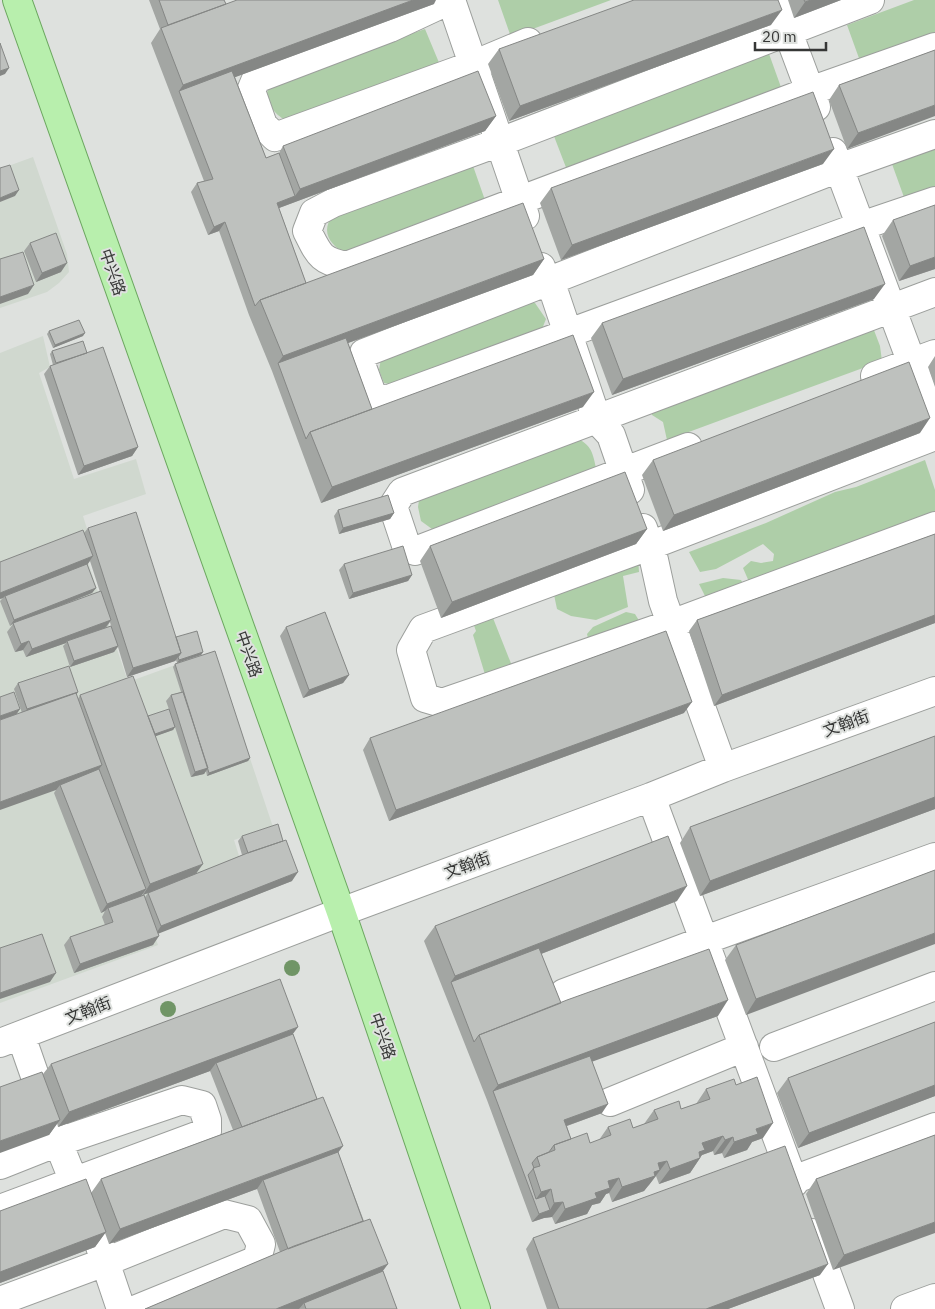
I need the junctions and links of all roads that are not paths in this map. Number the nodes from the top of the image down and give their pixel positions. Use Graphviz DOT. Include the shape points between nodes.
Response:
graph roads {
  1 [pos="17,0"];
  2 [pos="450,0"];
  3 [pos="776,0"];
  4 [pos="870,0"];
  5 [pos="788,32"];
  6 [pos="552,34"];
  7 [pos="935,47"];
  8 [pos="473,65"];
  9 [pos="810,92"];
  10 [pos="935,134"];
  11 [pos="500,142"];
  12 [pos="839,168"];
  13 [pos="519,200"];
  14 [pos="935,201"];
  15 [pos="861,226"];
  16 [pos="547,282"];
  17 [pos="935,292"];
  18 [pos="891,307"];
  19 [pos="568,334"];
  20 [pos="923,358"];
  21 [pos="856,384"];
  22 [pos="597,420"];
  23 [pos="935,425"];
  24 [pos="935,436"];
  25 [pos="707,440"];
  26 [pos="624,472"];
  27 [pos="935,526"];
  28 [pos="649,546"];
  29 [pos="671,624"];
  30 [pos="935,691"];
  31 [pos="723,768"];
  32 [pos="651,797"];
  33 [pos="935,857"];
  34 [pos="341,912"];
  35 [pos="705,940"];
  36 [pos="935,986"];
  37 [pos="564,993"];
  38 [pos="10,1040"];
  39 [pos="744,1047"];
  40 [pos="774,1048"];
  41 [pos="610,1102"];
  42 [pos="935,1127"];
  43 [pos="58,1142"];
  44 [pos="0,1165"];
  45 [pos="793,1180"];
  46 [pos="74,1182"];
  47 [pos="0,1209"];
  48 [pos="105,1262"];
  49 [pos="935,1298"];
  50 [pos="0,1301"];
  51 [pos="121,1309"];
  52 [pos="137,1309"];
  53 [pos="476,1309"];
  54 [pos="840,1309"];
  55 [pos="905,1309"];
  1 -- 34 [label="main road, 中兴路"];
  2 -- 8 [label="street"];
  2 -- 8 [label="street" via="390,28 256,79 251,91 263,125 275,138"];
  3 -- 5 [label="street"];
  4 -- 5 [label="street"];
  5 -- 9 [label="street"];
  5 -- 11 [label="street"];
  6 -- 8 [label="street"];
  7 -- 9 [label="street"];
  8 -- 11 [label="street"];
  9 -- 12 [label="street"];
  9 -- 13 [label="street"];
  10 -- 12 [label="street"];
  11 -- 13 [label="street"];
  11 -- 13 [label="street" via="333,203 314,212 307,231 320,256 346,266"];
  12 -- 15 [label="street"];
  12 -- 16 [label="street"];
  13 -- 16 [label="street"];
  14 -- 15 [label="street"];
  15 -- 18 [label="street"];
  15 -- 19 [label="street"];
  16 -- 19 [label="street" via="555,295"];
  16 -- 19 [label="street" via="364,353 361,364 373,397 386,400"];
  17 -- 18 [label="street"];
  18 -- 20 [label="street"];
  18 -- 22 [label="street"];
  19 -- 22 [label="street"];
  20 -- 21 [label="street"];
  20 -- 23 [label="street"];
  22 -- 26 [label="street" via="611,435"];
  22 -- 26 [label="street" via="402,492 392,506 407,548 415,551"];
  24 -- 28 [label="street"];
  25 -- 26 [label="street"];
  26 -- 28 [label="street"];
  27 -- 29 [label="street"];
  28 -- 29 [label="street"];
  28 -- 29 [label="street" via="423,629 411,650 418,679 425,698 442,703"];
  29 -- 31 [label="street"];
  30 -- 31 [label="street, 文翰街"];
  31 -- 32 [label="street, 文翰街"];
  32 -- 34 [label="street, 文翰街"];
  32 -- 35 [label="street"];
  33 -- 35 [label="street"];
  34 -- 38 [label="street, 文翰街"];
  34 -- 53 [label="main road, 中兴路"];
  35 -- 37 [label="street"];
  35 -- 39 [label="street"];
  36 -- 40 [label="street"];
  38 -- 43 [label="street"];
  39 -- 41 [label="street"];
  39 -- 45 [label="street"];
  42 -- 45 [label="street"];
  43 -- 44 [label="street"];
  43 -- 46 [label="street"];
  43 -- 46 [label="street" via="182,1100 202,1106 207,1120 206,1132"];
  45 -- 54 [label="street"];
  46 -- 47 [label="street"];
  46 -- 48 [label="street" via="82,1193"];
  48 -- 50 [label="street"];
  48 -- 51 [label="street"];
  48 -- 52 [label="street" via="224,1214 248,1220 262,1244 257,1260"];
  49 -- 55 [label="street"];
}
